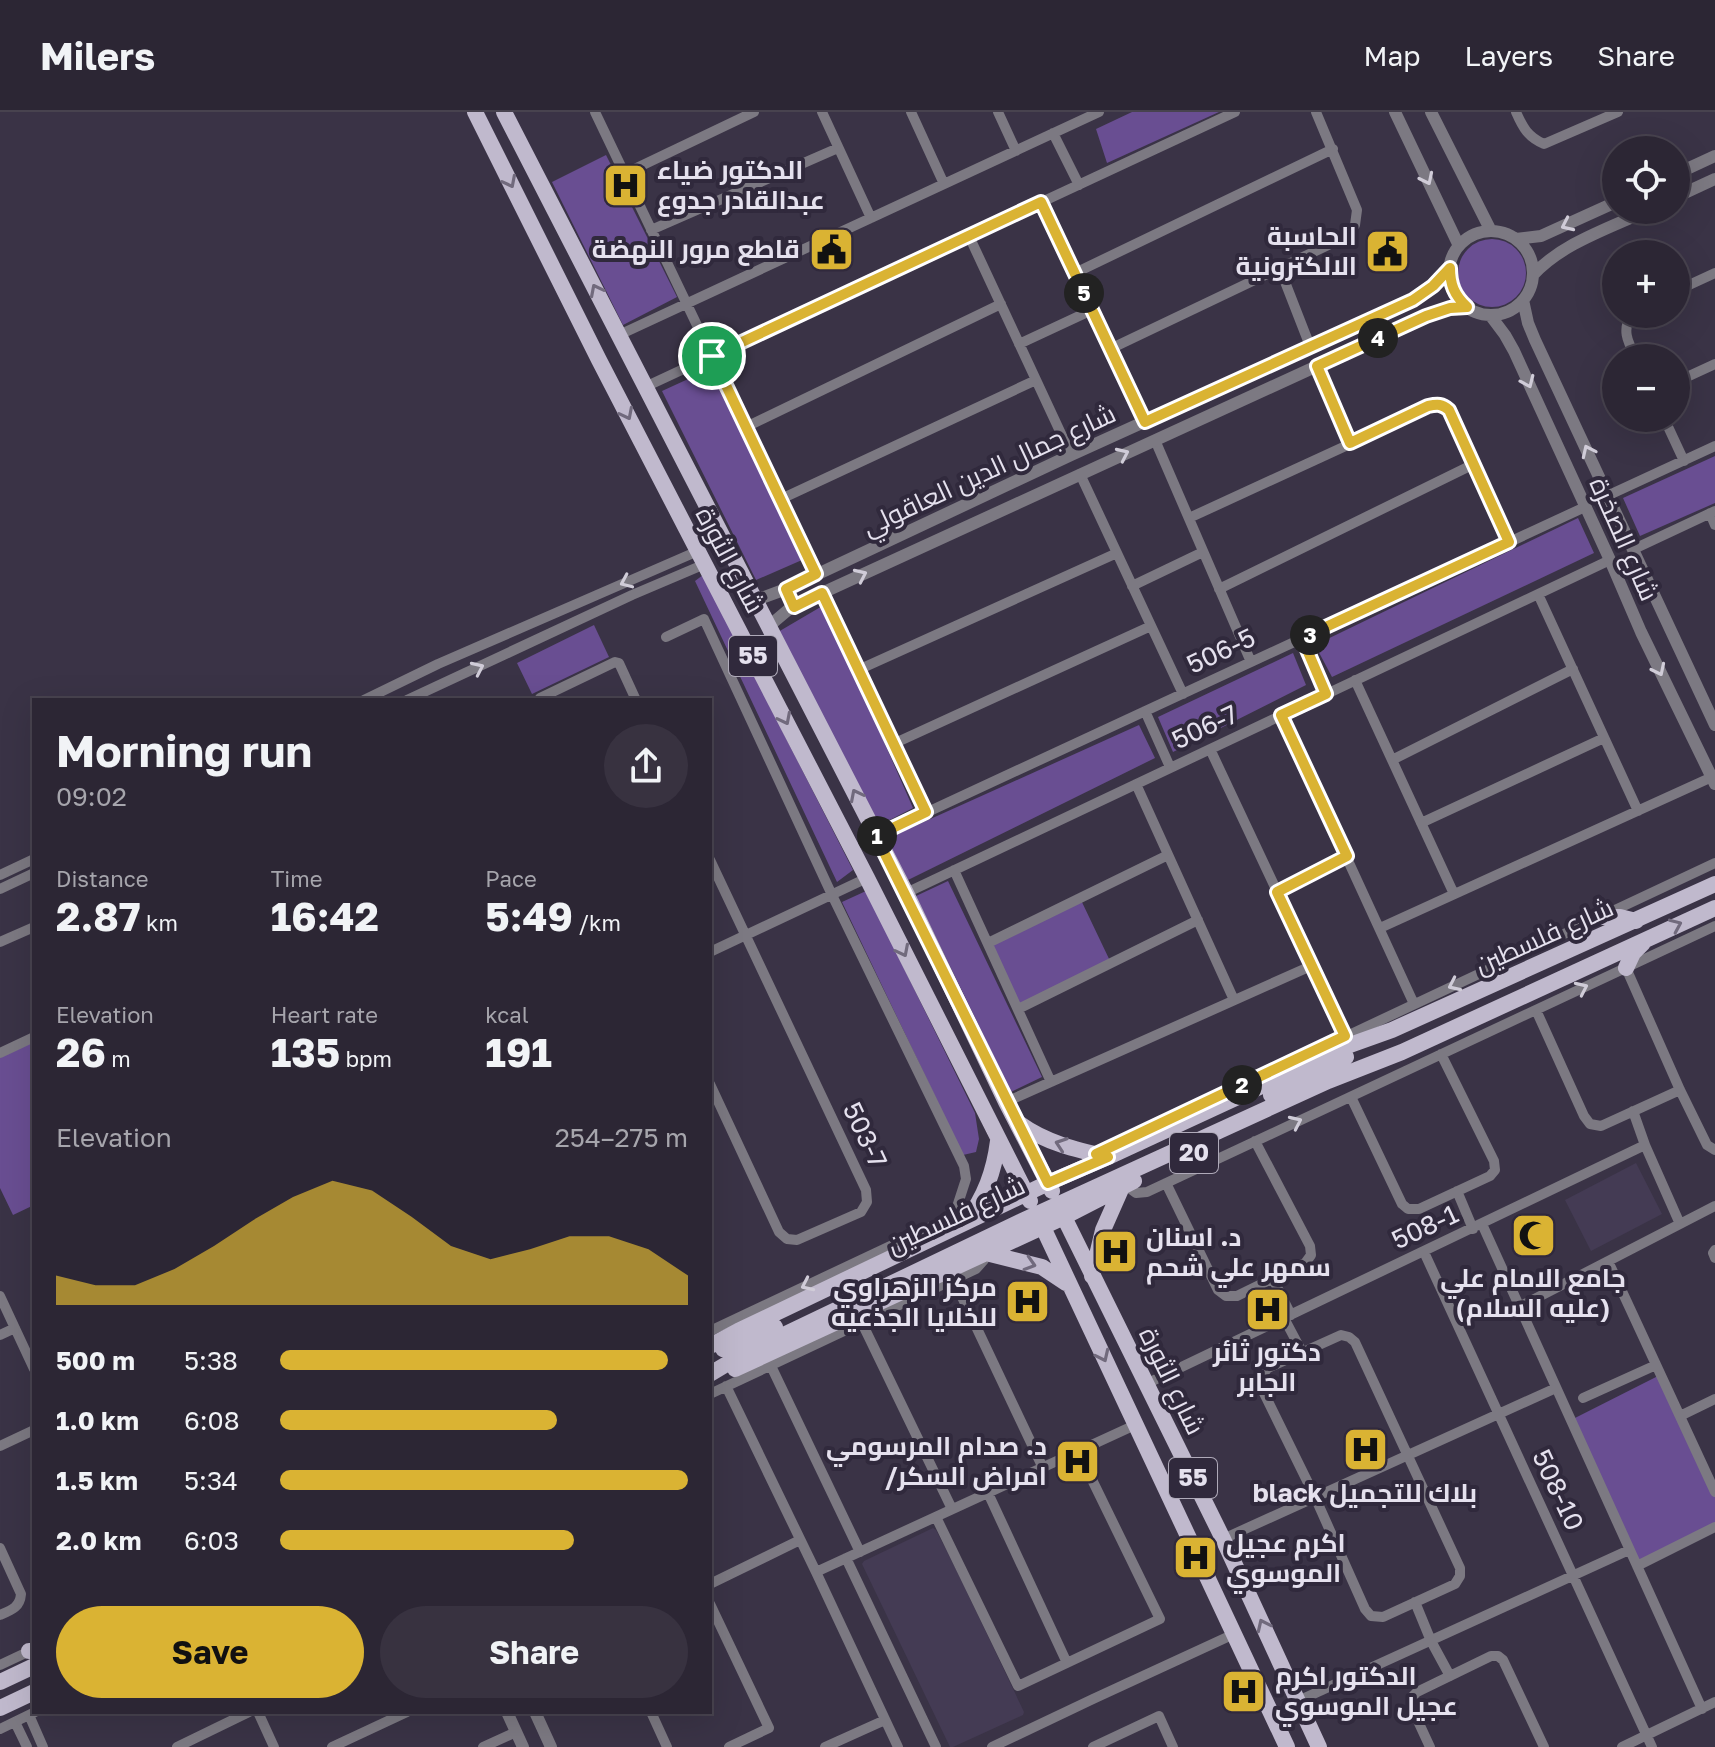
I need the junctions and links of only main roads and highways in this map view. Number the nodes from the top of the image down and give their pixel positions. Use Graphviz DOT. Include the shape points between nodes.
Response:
graph roads {
  1 [pos="475,112"];
  2 [pos="504,112"];
  3 [pos="827,738"];
  4 [pos="801,750"];
  5 [pos="1715,884"];
  6 [pos="1715,908"];
  7 [pos="1601,917"];
  8 [pos="1636,921"];
  9 [pos="1648,938"];
  10 [pos="1626,968"];
  11 [pos="1392,1030"];
  12 [pos="1402,1052"];
  13 [pos="1326,1076"];
  14 [pos="1018,1122"];
  15 [pos="998,1139"];
  16 [pos="1102,1156"];
  17 [pos="1124,1186"];
  18 [pos="1050,1187"];
  19 [pos="1028,1198"];
  20 [pos="1063,1214"];
  21 [pos="960,1219"];
  22 [pos="1041,1224"];
  23 [pos="986,1253"];
  24 [pos="1092,1276"];
  25 [pos="1070,1285"];
  26 [pos="766,1338"];
  27 [pos="712,1345"];
  28 [pos="712,1352"];
  29 [pos="712,1375"];
  30 [pos="712,1375"];
  31 [pos="1189,1471"];
  32 [pos="1163,1485"];
  33 [pos="32,1655"];
  34 [pos="0,1682"];
  35 [pos="32,1693"];
  36 [pos="0,1708"];
  37 [pos="1287,1747"];
  38 [pos="1319,1747"];
  1 -- 4 [label="main road, شارع الثورة / 55, one-way"];
  3 -- 2 [label="main road, شارع الثورة / 55, one-way"];
  3 -- 4 [label="main road"];
  14 -- 3 [label="main road, شارع الثورة / 55, one-way"];
  4 -- 15 [label="main road, شارع الثورة / 55, one-way"];
  5 -- 8 [label="main road, شارع فلسطين / 20"];
  9 -- 6 [label="main road, شارع فلسطين / 20, one-way"];
  7 -- 8 [label="main road"];
  8 -- 11 [label="main road, شارع فلسطين / 20"];
  9 -- 10 [label="main road"];
  9 -- 12 [label="main road, شارع فلسطين / 20"];
  11 -- 13 [label="main road, شارع فلسطين / 20"];
  11 -- 16 [label="main road, شارع فلسطين / 20"];
  12 -- 13 [label="main road, شارع فلسطين / 20"];
  12 -- 17 [label="main road, شارع فلسطين / 20" via="1361,1077"];
  13 -- 26 [label="main road, شارع فلسطين / 20"];
  16 -- 14 [label="main road, one-way" via="1034,1134"];
  14 -- 18 [label="main road, شارع الثورة / 55"];
  15 -- 19 [label="main road, شارع الثورة / 55"];
  15 -- 21 [label="main road" via="979,1205"];
  16 -- 18 [label="main road, شارع فلسطين / 20"];
  17 -- 20 [label="main road, شارع فلسطين / 20"];
  17 -- 24 [label="main road" via="1103,1230"];
  18 -- 19 [label="main road, شارع فلسطين / 20"];
  19 -- 21 [label="main road, شارع فلسطين / 20"];
  20 -- 22 [label="main road, شارع فلسطين / 20"];
  20 -- 24 [label="main road, شارع الثورة / 55"];
  21 -- 27 [label="main road, شارع فلسطين / 20"];
  22 -- 23 [label="main road, شارع فلسطين / 20"];
  22 -- 25 [label="main road, شارع الثورة / 55"];
  23 -- 25 [label="main road, one-way" via="1042,1267"];
  23 -- 30 [label="main road, شارع فلسطين / 20" via="752,1363"];
  24 -- 31 [label="main road, شارع الثورة / 55"];
  25 -- 32 [label="main road, شارع الثورة / 55, one-way"];
  26 -- 28 [label="main road, شارع فلسطين / 20"];
  26 -- 29 [label="main road, شارع فلسطين / 20"];
  31 -- 32 [label="main road"];
  38 -- 31 [label="main road, شارع الثورة / 55, one-way"];
  32 -- 37 [label="main road, شارع الثورة / 55"];
  33 -- 34 [label="main road"];
  35 -- 36 [label="main road"];
}
